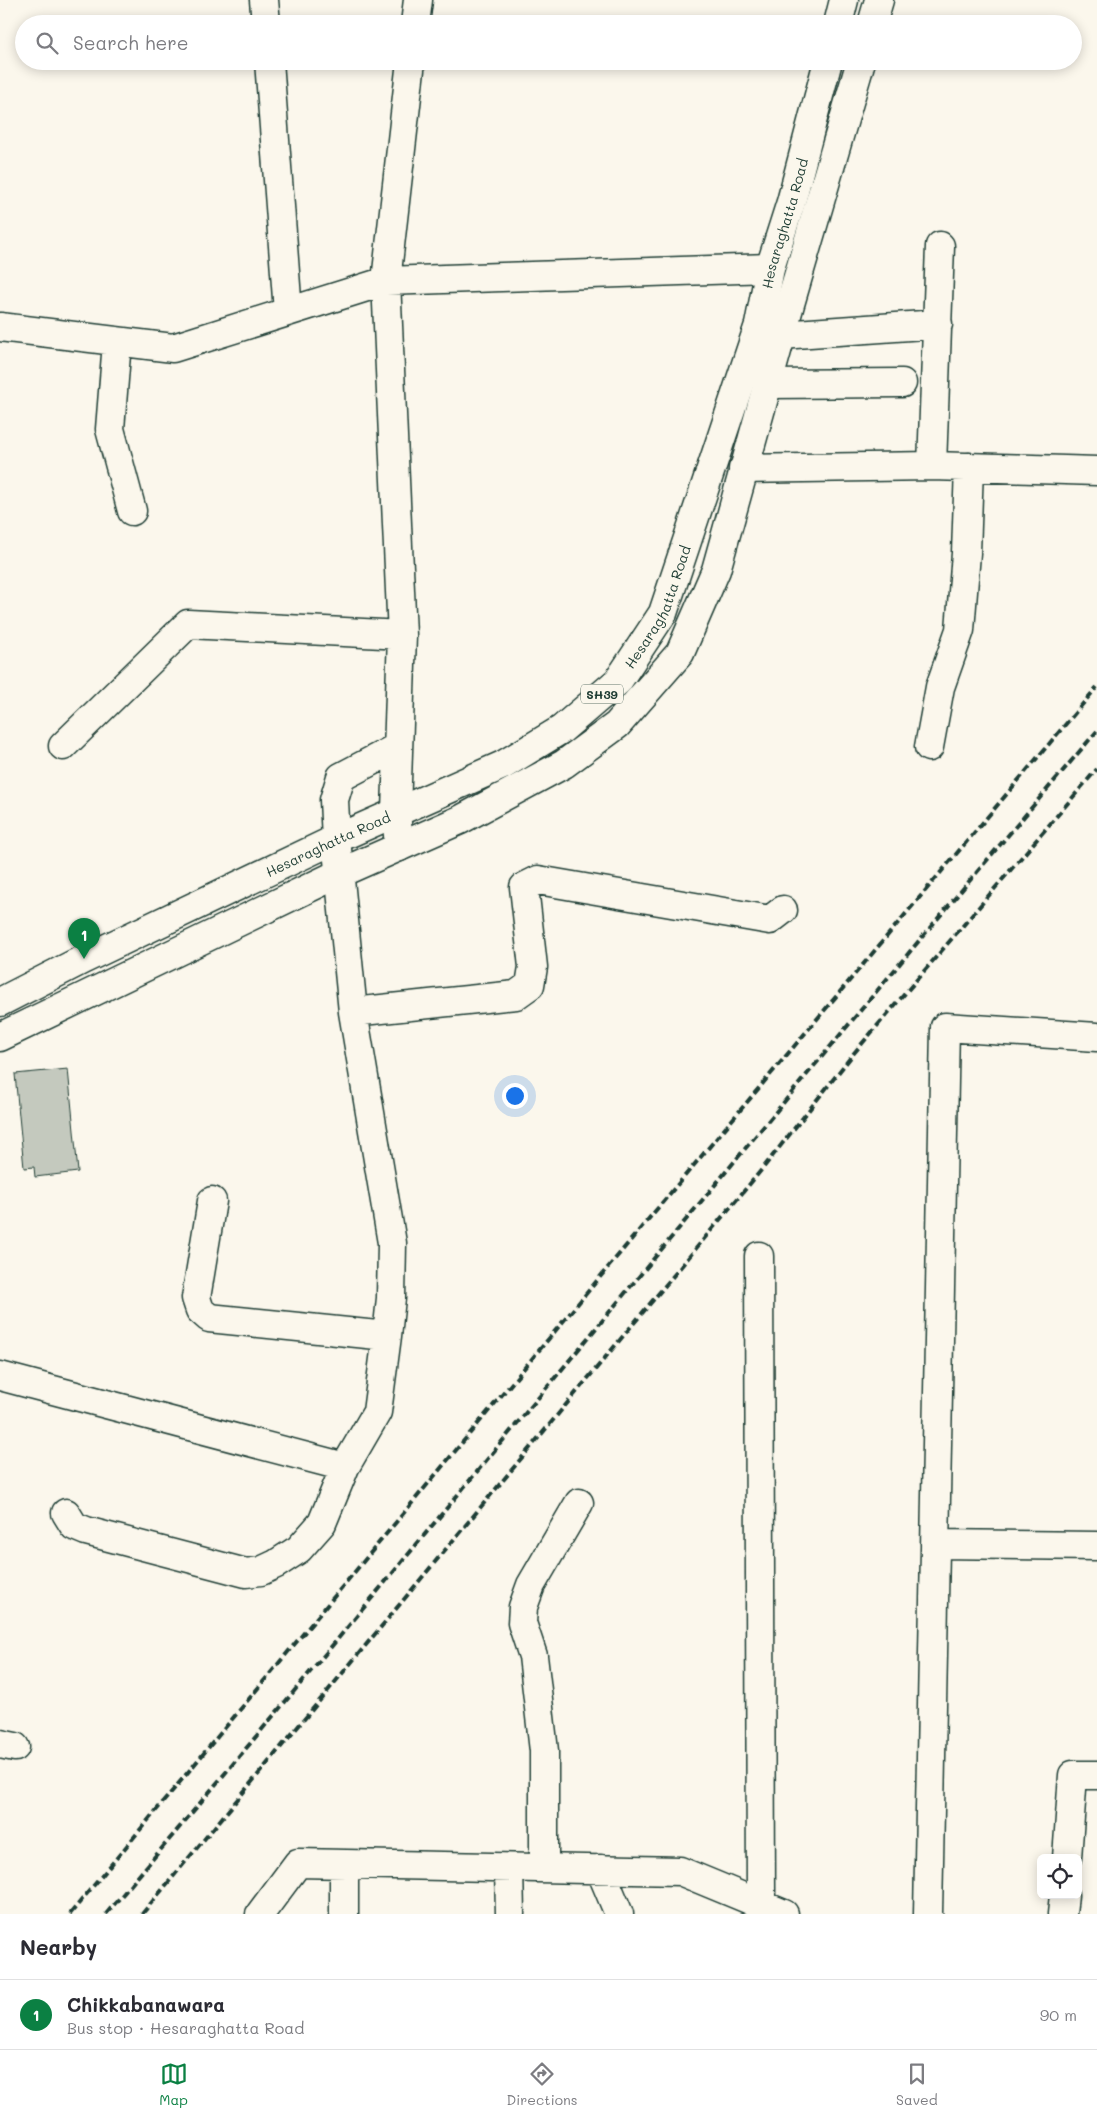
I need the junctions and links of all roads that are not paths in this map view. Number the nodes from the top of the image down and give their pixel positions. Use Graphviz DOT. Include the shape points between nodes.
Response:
graph roads {
  1 [pos="264,0"];
  2 [pos="418,0"];
  3 [pos="844,0"];
  4 [pos="879,0"];
  5 [pos="265,15"];
  6 [pos="416,15"];
  7 [pos="840,15"];
  8 [pos="875,15"];
  9 [pos="270,70"];
  10 [pos="410,70"];
  11 [pos="826,70"];
  12 [pos="858,70"];
  13 [pos="940,246"];
  14 [pos="770,268"];
  15 [pos="386,281"];
  16 [pos="777,302"];
  17 [pos="288,312"];
  18 [pos="938,324"];
  19 [pos="0,327"];
  20 [pos="781,335"];
  21 [pos="117,342"];
  22 [pos="902,383"];
  23 [pos="767,384"];
  24 [pos="932,466"];
  25 [pos="969,467"];
  26 [pos="743,469"];
  27 [pos="1097,471"];
  28 [pos="132,511"];
  29 [pos="402,636"];
  30 [pos="63,746"];
  31 [pos="398,747"];
  32 [pos="929,747"];
  33 [pos="396,811"];
  34 [pos="336,839"];
  35 [pos="399,847"];
  36 [pos="340,873"];
  37 [pos="784,910"];
  38 [pos="0,1002"];
  39 [pos="353,1012"];
  40 [pos="0,1037"];
  41 [pos="1097,1037"];
  42 [pos="212,1201"];
  43 [pos="759,1256"];
  44 [pos="387,1336"];
  45 [pos="0,1376"];
  46 [pos="345,1467"];
  47 [pos="579,1503"];
  48 [pos="66,1513"];
  49 [pos="935,1544"];
  50 [pos="1097,1546"];
  51 [pos="1097,1775"];
  52 [pos="1067,1854"];
  53 [pos="344,1864"];
  54 [pos="509,1868"];
  55 [pos="544,1868"];
  56 [pos="600,1870"];
  57 [pos="1064,1899"];
  58 [pos="772,1909"];
  59 [pos="260,1914"];
  60 [pos="344,1914"];
  61 [pos="510,1914"];
  62 [pos="619,1914"];
  63 [pos="928,1914"];
  64 [pos="1062,1914"];
  1 -- 5 [label="street"];
  2 -- 6 [label="street"];
  3 -- 7 [label="street"];
  4 -- 8 [label="street"];
  9 -- 17 [label="street"];
  10 -- 15 [label="street"];
  11 -- 14 [label="street, Hesaraghatta Road / SH39"];
  12 -- 16 [label="street"];
  13 -- 18 [label="street"];
  14 -- 15 [label="street"];
  14 -- 16 [label="street, Hesaraghatta Road / SH39"];
  15 -- 17 [label="street"];
  15 -- 29 [label="street"];
  16 -- 20 [label="street"];
  16 -- 33 [label="street, Hesaraghatta Road / SH39" via="759,324 663,613 618,681 562,729 502,765"];
  17 -- 21 [label="street" via="173,348"];
  18 -- 20 [label="street"];
  18 -- 24 [label="street"];
  19 -- 21 [label="street"];
  20 -- 23 [label="street"];
  21 -- 28 [label="street" via="110,429"];
  22 -- 23 [label="street"];
  23 -- 26 [label="street"];
  24 -- 25 [label="street"];
  24 -- 26 [label="street"];
  25 -- 27 [label="street"];
  25 -- 32 [label="street" via="960,630 940,687"];
  26 -- 35 [label="street" via="716,570 680,653 617,726 564,764 460,820"];
  29 -- 30 [label="street" via="188,624"];
  29 -- 31 [label="street"];
  31 -- 33 [label="street"];
  31 -- 34 [label="street" via="341,777 334,800"];
  33 -- 34 [label="street, Hesaraghatta Road / SH39"];
  33 -- 35 [label="street"];
  34 -- 36 [label="street"];
  34 -- 38 [label="street, Hesaraghatta Road / SH39"];
  35 -- 36 [label="street"];
  36 -- 39 [label="street"];
  36 -- 40 [label="street"];
  37 -- 39 [label="street" via="770,920 538,880 524,887 533,967 530,985 516,995"];
  39 -- 44 [label="street" via="392,1243"];
  41 -- 49 [label="street" via="945,1027"];
  42 -- 44 [label="street" via="196,1298 200,1310 209,1318"];
  43 -- 58 [label="street"];
  44 -- 46 [label="street" via="378,1412"];
  45 -- 46 [label="street"];
  46 -- 48 [label="street" via="322,1523 299,1549 261,1571 246,1572 86,1531 74,1526"];
  47 -- 55 [label="street" via="531,1585 523,1607 522,1623 533,1656 544,1751"];
  49 -- 50 [label="street"];
  49 -- 63 [label="street"];
  51 -- 52 [label="street" via="1074,1775"];
  53 -- 54 [label="street"];
  53 -- 59 [label="street" via="298,1863"];
  53 -- 60 [label="street"];
  54 -- 55 [label="street"];
  54 -- 61 [label="street"];
  55 -- 56 [label="street"];
  56 -- 58 [label="street" via="680,1871"];
  56 -- 62 [label="street"];
  57 -- 64 [label="street"];
}
